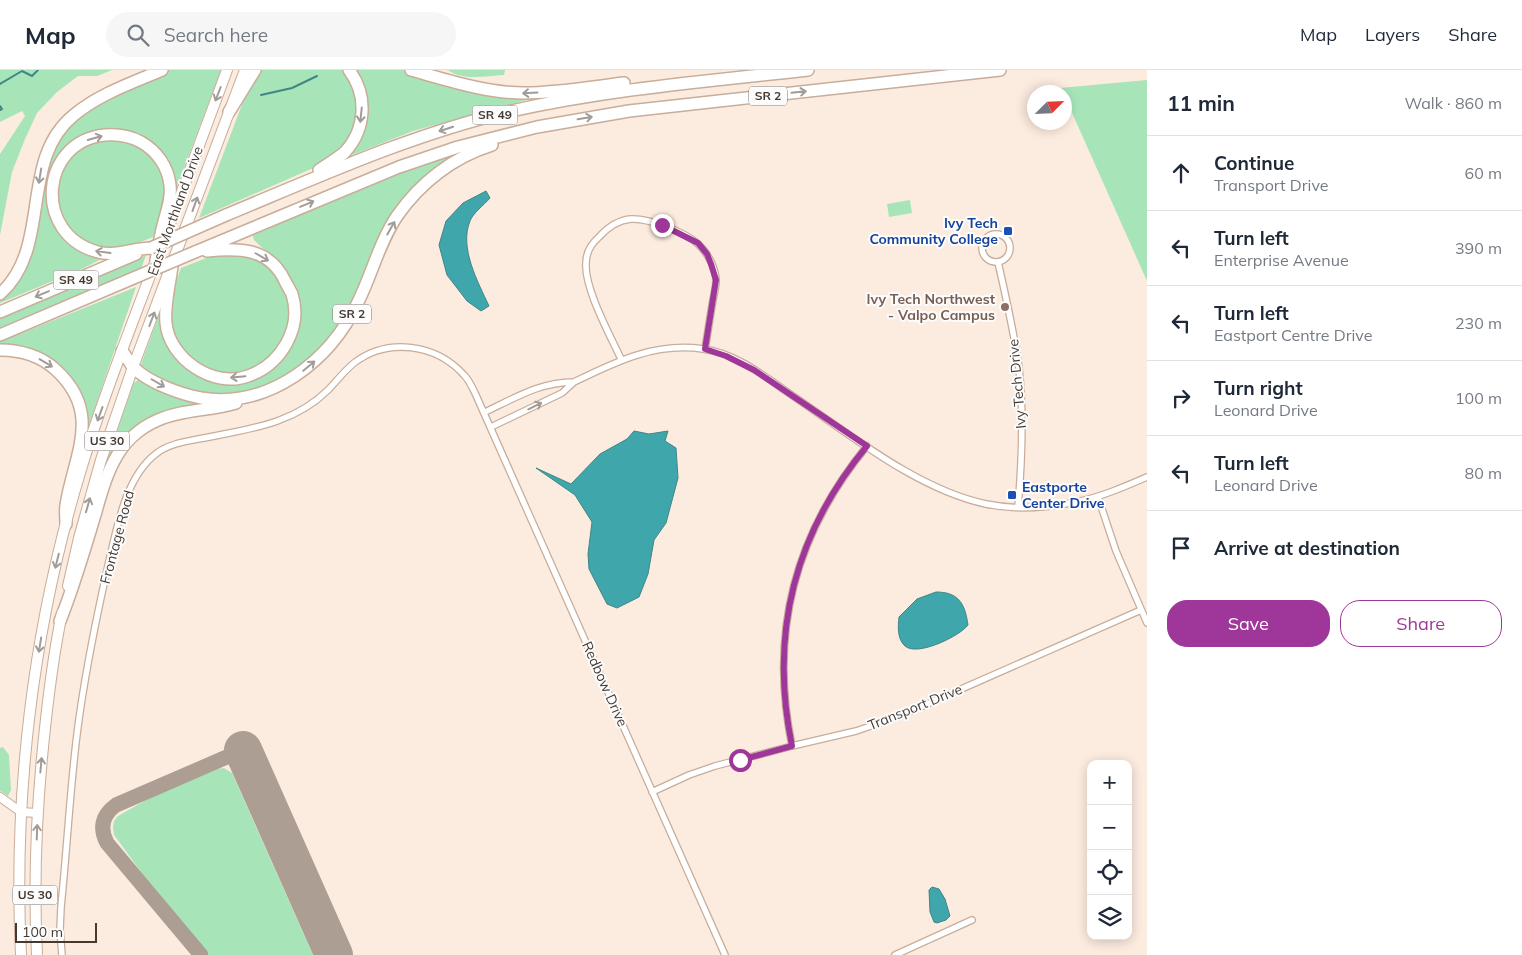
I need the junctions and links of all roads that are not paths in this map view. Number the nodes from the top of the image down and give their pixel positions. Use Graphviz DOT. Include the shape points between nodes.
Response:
graph roads {
  1 [pos="162,70"];
  2 [pos="227,70"];
  3 [pos="245,70"];
  4 [pos="255,70"];
  5 [pos="348,70"];
  6 [pos="411,70"];
  7 [pos="808,70"];
  8 [pos="1000,70"];
  9 [pos="718,80"];
  10 [pos="229,112"];
  11 [pos="537,127"];
  12 [pos="284,191"];
  13 [pos="214,247"];
  14 [pos="151,248"];
  15 [pos="156,260"];
  16 [pos="998,262"];
  17 [pos="172,266"];
  18 [pos="0,294"];
  19 [pos="0,312"];
  20 [pos="0,335"];
  21 [pos="705,349"];
  22 [pos="0,350"];
  23 [pos="122,352"];
  24 [pos="621,359"];
  25 [pos="133,367"];
  26 [pos="574,382"];
  27 [pos="270,390"];
  28 [pos="485,412"];
  29 [pos="491,427"];
  30 [pos="867,446"];
  31 [pos="1147,476"];
  32 [pos="1098,496"];
  33 [pos="1018,507"];
  34 [pos="66,524"];
  35 [pos="1141,610"];
  36 [pos="60,621"];
  37 [pos="1147,623"];
  38 [pos="792,746"];
  39 [pos="652,792"];
  40 [pos="0,797"];
  41 [pos="21,812"];
  42 [pos="37,813"];
  43 [pos="972,920"];
  44 [pos="21,955"];
  45 [pos="37,955"];
  46 [pos="62,955"];
  47 [pos="724,955"];
  48 [pos="895,955"];
  1 -- 18 [label="highway, one-way" via="94,100 73,115 60,130 42,166 29,244 19,269"];
  2 -- 15 [label="highway, East Morthland Drive / US 30, one-way"];
  3 -- 10 [label="highway, US 30"];
  4 -- 10 [label="highway"];
  5 -- 12 [label="highway, one-way" via="359,88 362,102 362,119 356,136 344,153"];
  9 -- 6 [label="highway, SR 2, one-way" via="690,77 523,93 460,84"];
  7 -- 9 [label="highway, SR 2"];
  11 -- 8 [label="highway, SR 2, one-way" via="629,111"];
  9 -- 12 [label="highway, SR 49, one-way" via="569,99 510,111 398,145"];
  17 -- 10 [label="highway, US 30, one-way"];
  13 -- 11 [label="highway, SR 49, one-way" via="399,167"];
  27 -- 11 [label="highway, SR 2, one-way" via="308,368 345,327 359,302 383,242 415,193 458,159"];
  12 -- 14 [label="highway, SR 49, bridge"];
  13 -- 17 [label="highway, one-way" via="250,250 268,260 282,273 292,295 295,316 290,338 279,355 264,368 247,376 233,379 205,373 177,352 166,324"];
  13 -- 20 [label="highway, SR 49, bridge" via="195,252"];
  14 -- 15 [label="highway, one-way" via="100,253 80,245 64,232 54,214 52,193 55,174 65,156 79,144 96,136 117,134 135,138 161,160 168,175 170,195"];
  14 -- 19 [label="highway, SR 49, one-way"];
  15 -- 23 [label="highway, East Morthland Drive / US 30"];
  16 -- 16 [label="street" via="1007,258 1010,249 1008,240 996,234 985,240 982,249 985,257"];
  16 -- 33 [label="street, Ivy Tech Drive" via="1019,370 1022,424"];
  25 -- 17 [label="highway, US 30, one-way"];
  21 -- 24 [label="street" via="663,348"];
  21 -- 24 [label="street" via="716,280 707,254 691,239 660,224 630,219 606,229 589,249 586,262 591,290"];
  21 -- 30 [label="street" via="754,370"];
  22 -- 34 [label="highway, one-way" via="34,356 52,366 66,378 75,395 83,430 66,506"];
  23 -- 25 [label="highway, SR 2"];
  23 -- 34 [label="highway, US 30, one-way" via="89,444"];
  24 -- 26 [label="street"];
  25 -- 27 [label="highway, SR 2, one-way" via="165,387 193,397 214,400 241,398"];
  36 -- 25 [label="highway, US 30, one-way" via="101,460"];
  26 -- 28 [label="street" via="540,386"];
  29 -- 26 [label="street, one-way" via="562,392"];
  27 -- 36 [label="highway" via="220,408 178,413 157,420 125,445 113,462 103,489 74,587"];
  28 -- 29 [label="street, Redbow Drive"];
  28 -- 46 [label="street, Frontage Road" via="466,377 448,361 428,351 395,347 367,355 354,363 317,400 287,418 172,445 158,452 140,470 132,482 112,548 83,690 61,907"];
  29 -- 39 [label="street, Redbow Drive"];
  30 -- 33 [label="street" via="942,490 985,504"];
  30 -- 38 [label="street" via="820,517 809,540 789,603 783,676"];
  31 -- 32 [label="street"];
  32 -- 33 [label="street" via="1052,506"];
  32 -- 35 [label="street" via="1116,551"];
  34 -- 41 [label="highway, US 30, one-way" via="40,644"];
  35 -- 37 [label="street"];
  35 -- 38 [label="street, Transport Drive" via="900,716 856,731"];
  42 -- 36 [label="highway, US 30, one-way"];
  38 -- 39 [label="street, Transport Drive" via="715,766"];
  39 -- 47 [label="street, Redbow Drive"];
  40 -- 41 [label="street"];
  41 -- 42 [label="street"];
  41 -- 44 [label="highway, US 30"];
  45 -- 42 [label="highway, US 30, one-way"];
  43 -- 48 [label="street"];
}
